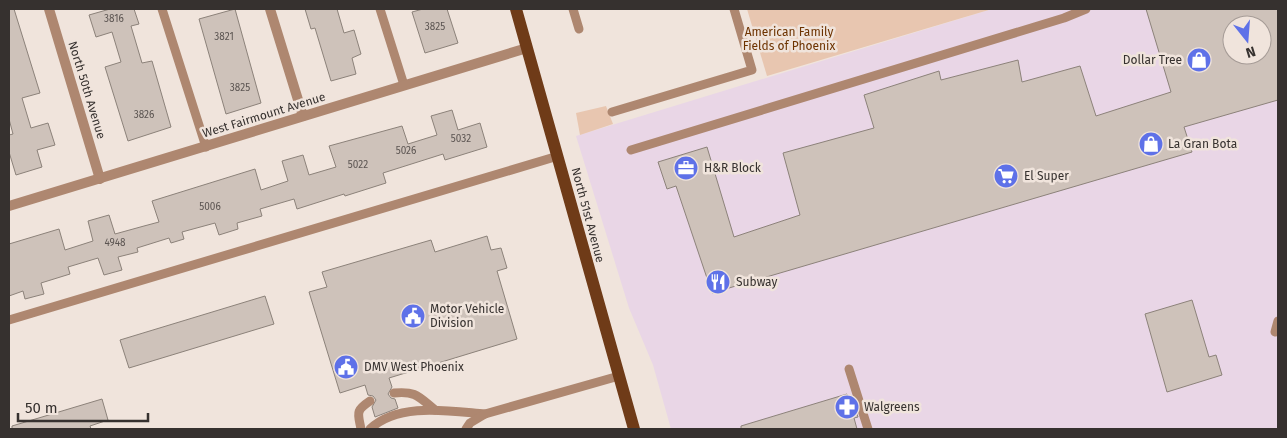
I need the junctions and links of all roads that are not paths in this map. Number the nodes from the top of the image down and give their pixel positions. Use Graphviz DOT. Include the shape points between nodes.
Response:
graph roads {
  1 [pos="49,9"];
  2 [pos="162,9"];
  3 [pos="270,9"];
  4 [pos="380,9"];
  5 [pos="516,9"];
  6 [pos="573,9"];
  7 [pos="734,9"];
  8 [pos="1086,9"];
  9 [pos="579,29"];
  10 [pos="527,48"];
  11 [pos="404,85"];
  12 [pos="612,112"];
  13 [pos="303,116"];
  14 [pos="206,147"];
  15 [pos="631,150"];
  16 [pos="558,156"];
  17 [pos="100,179"];
  18 [pos="9,206"];
  19 [pos="9,320"];
  20 [pos="1278,321"];
  21 [pos="1275,332"];
  22 [pos="850,370"];
  23 [pos="619,376"];
  24 [pos="394,394"];
  25 [pos="370,401"];
  26 [pos="435,410"];
  27 [pos="485,414"];
  28 [pos="361,429"];
  29 [pos="370,429"];
  30 [pos="466,429"];
  31 [pos="634,429"];
  32 [pos="868,429"];
  1 -- 17 [label="street, North 50th Avenue"];
  2 -- 14 [label="lane"];
  3 -- 13 [label="street"];
  4 -- 11 [label="lane"];
  5 -- 10 [label="main road, North 51st Avenue"];
  6 -- 9 [label="lane"];
  7 -- 12 [label="lane" via="752,70"];
  8 -- 15 [label="lane"];
  10 -- 11 [label="street, West Fairmount Avenue"];
  10 -- 16 [label="main road, North 51st Avenue"];
  11 -- 13 [label="street, West Fairmount Avenue"];
  13 -- 14 [label="street, West Fairmount Avenue"];
  14 -- 17 [label="street, West Fairmount Avenue"];
  16 -- 19 [label="lane"];
  16 -- 23 [label="main road, North 51st Avenue"];
  17 -- 18 [label="street, West Fairmount Avenue"];
  20 -- 21 [label="lane"];
  22 -- 32 [label="lane"];
  23 -- 27 [label="lane"];
  23 -- 31 [label="main road, North 51st Avenue"];
  24 -- 26 [label="lane" via="418,394"];
  25 -- 28 [label="lane" via="358,412"];
  26 -- 27 [label="lane"];
  26 -- 29 [label="lane" via="380,419"];
  27 -- 30 [label="lane"];
}
